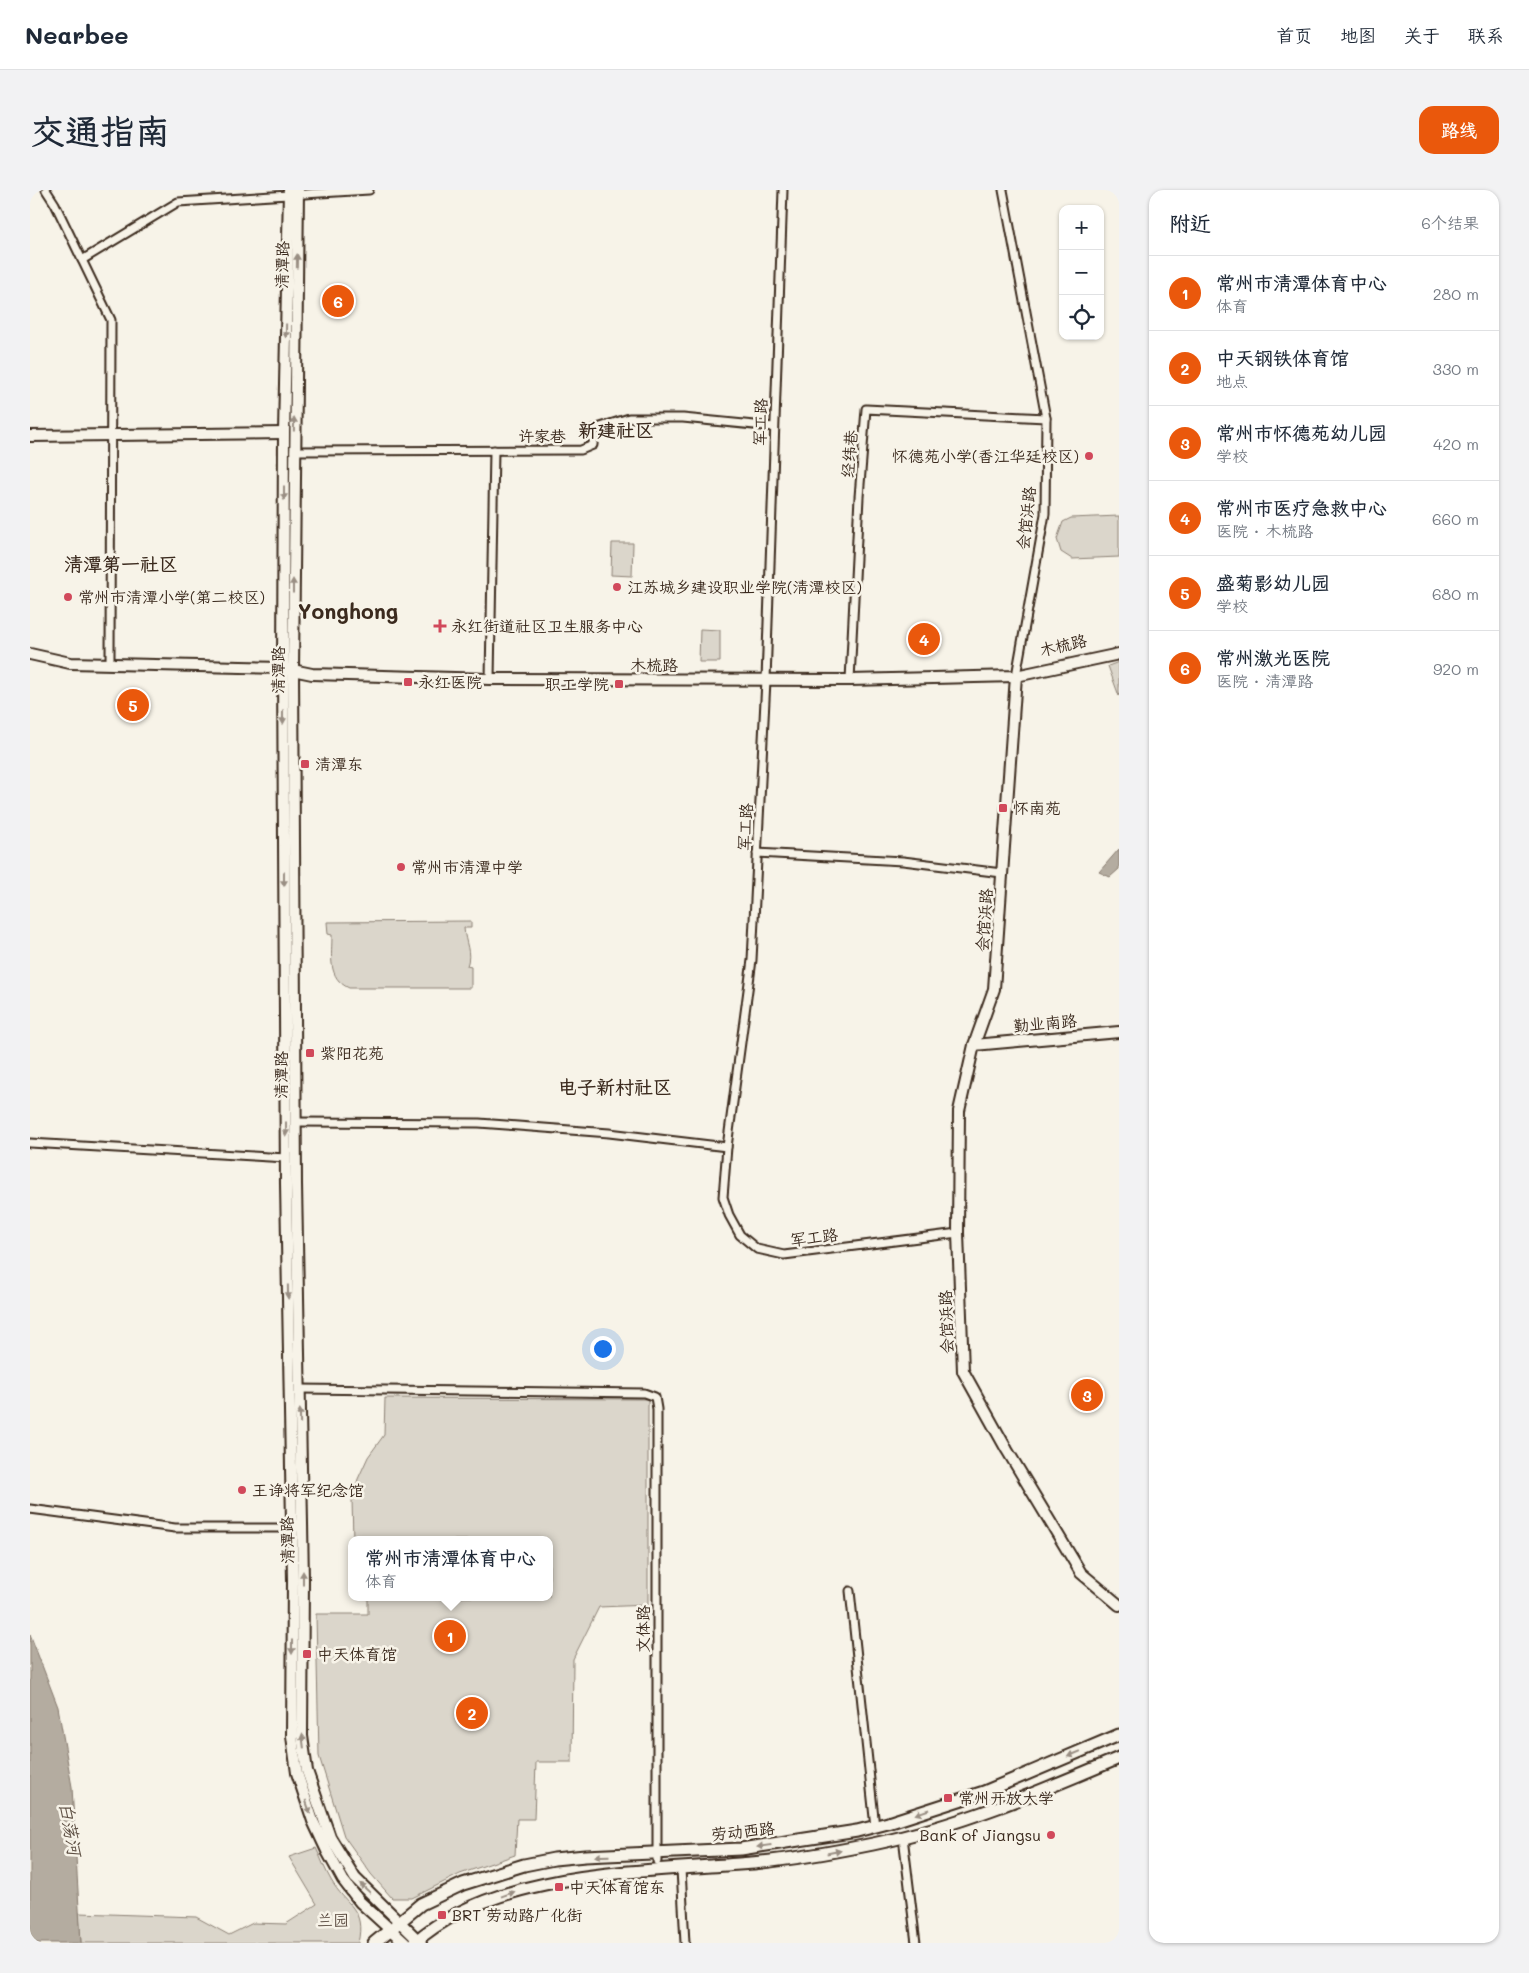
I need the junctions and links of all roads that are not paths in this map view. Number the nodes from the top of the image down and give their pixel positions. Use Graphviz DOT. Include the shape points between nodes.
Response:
graph roads {
  1 [pos="46,190"];
  2 [pos="369,190"];
  3 [pos="784,190"];
  4 [pos="1002,190"];
  5 [pos="293,192"];
  6 [pos="82,260"];
  7 [pos="1046,418"];
  8 [pos="774,427"];
  9 [pos="284,433"];
  10 [pos="111,435"];
  11 [pos="30,436"];
  12 [pos="294,450"];
  13 [pos="494,450"];
  14 [pos="1119,648"];
  15 [pos="30,654"];
  16 [pos="1119,654"];
  17 [pos="110,663"];
  18 [pos="288,669"];
  19 [pos="1016,676"];
  20 [pos="490,679"];
  21 [pos="766,680"];
  22 [pos="850,680"];
  23 [pos="757,853"];
  24 [pos="1002,873"];
  25 [pos="1119,1032"];
  26 [pos="974,1045"];
  27 [pos="296,1122"];
  28 [pos="30,1143"];
  29 [pos="727,1147"];
  30 [pos="286,1158"];
  31 [pos="958,1233"];
  32 [pos="300,1389"];
  33 [pos="30,1509"];
  34 [pos="297,1527"];
  35 [pos="850,1591"];
  36 [pos="1119,1606"];
  37 [pos="1119,1735"];
  38 [pos="1119,1758"];
  39 [pos="876,1827"];
  40 [pos="903,1837"];
  41 [pos="657,1857"];
  42 [pos="681,1869"];
  43 [pos="404,1924"];
  44 [pos="391,1928"];
  45 [pos="418,1942"];
  46 [pos="374,1943"];
  47 [pos="405,1943"];
  48 [pos="684,1943"];
  49 [pos="916,1943"];
  1 -- 6 [label="street"];
  2 -- 5 [label="street"];
  3 -- 8 [label="street, 军工路"];
  4 -- 7 [label="street, 会馆浜路"];
  5 -- 6 [label="street" via="178,202"];
  5 -- 9 [label="main road, 清潭路, one-way"];
  12 -- 5 [label="main road, 清潭路, one-way"];
  6 -- 10 [label="street" via="110,320"];
  7 -- 19 [label="street, 会馆浜路" via="1045,514"];
  7 -- 22 [label="street, 经纬巷" via="866,409"];
  8 -- 13 [label="street, 许家巷" via="683,418 629,418 594,429 593,445 581,450"];
  8 -- 21 [label="street, 军工路"];
  9 -- 10 [label="main road"];
  9 -- 18 [label="main road, 清潭路, one-way"];
  10 -- 11 [label="main road"];
  10 -- 17 [label="street"];
  12 -- 13 [label="street, 许家巷"];
  18 -- 12 [label="main road, 清潭路, one-way"];
  13 -- 20 [label="street"];
  14 -- 19 [label="main road, 木梳路" via="1030,668"];
  15 -- 17 [label="main road, 木梳路" via="70,663"];
  16 -- 19 [label="main road, 木梳路"];
  17 -- 18 [label="main road, 木梳路"];
  18 -- 20 [label="main road, 木梳路" via="312,674"];
  18 -- 27 [label="main road, 清潭路"];
  18 -- 30 [label="main road, 清潭路, one-way"];
  19 -- 22 [label="main road, 木梳路"];
  19 -- 24 [label="main road, 会馆浜路"];
  20 -- 21 [label="main road, 木梳路"];
  21 -- 22 [label="main road, 木梳路"];
  21 -- 23 [label="street, 军工路"];
  23 -- 24 [label="street" via="903,861"];
  23 -- 29 [label="street, 军工路" via="752,960"];
  24 -- 26 [label="main road, 会馆浜路" via="994,988"];
  25 -- 26 [label="main road, 勤业南路"];
  26 -- 31 [label="main road, 会馆浜路" via="959,1112"];
  27 -- 29 [label="street" via="479,1123 609,1133"];
  27 -- 32 [label="main road, 清潭路"];
  28 -- 30 [label="street"];
  29 -- 31 [label="street, 军工路" via="723,1197 740,1235 757,1249 784,1255"];
  30 -- 34 [label="main road, 清潭路, one-way"];
  31 -- 36 [label="main road, 会馆浜路" via="963,1371 1081,1573"];
  34 -- 32 [label="main road, 清潭路, one-way"];
  32 -- 41 [label="street, 文体路" via="644,1393 656,1397"];
  33 -- 34 [label="street" via="175,1528"];
  43 -- 34 [label="main road, 清潭路, one-way" via="355,1878 330,1837 307,1771 302,1736"];
  34 -- 44 [label="main road, 清潭路, one-way" via="292,1736 297,1773 313,1820 343,1880 360,1902"];
  35 -- 39 [label="street"];
  37 -- 39 [label="main road, 劳动西路, one-way" via="984,1792"];
  38 -- 40 [label="main road, 劳动西路" via="1029,1797"];
  39 -- 41 [label="main road, 劳动西路, one-way" via="741,1849"];
  42 -- 40 [label="main road, 劳动西路, one-way" via="820,1854"];
  40 -- 49 [label="street"];
  41 -- 43 [label="main road, 劳动西路, one-way" via="554,1859 524,1865 463,1884 421,1904"];
  45 -- 42 [label="main road, 劳动西路, one-way" via="441,1923 468,1909 530,1886"];
  42 -- 48 [label="street"];
  43 -- 44 [label="main road, 劳动西路"];
  43 -- 45 [label="main road, 清潭路"];
  44 -- 46 [label="main road, 劳动西路"];
  44 -- 47 [label="main road, 清潭路"];
}
